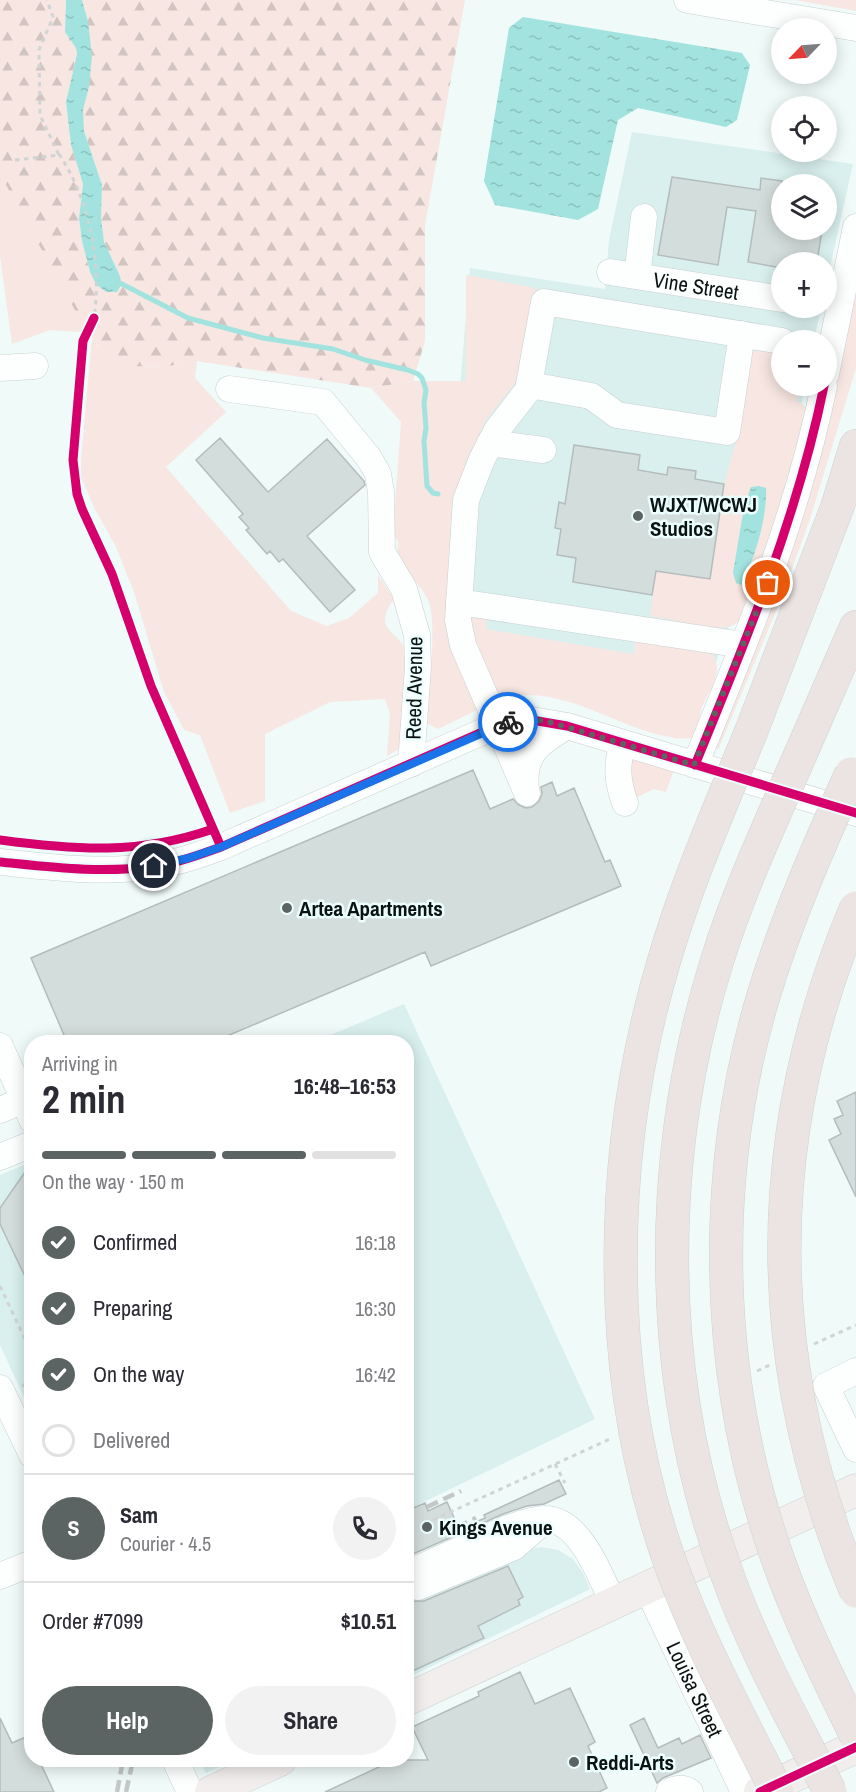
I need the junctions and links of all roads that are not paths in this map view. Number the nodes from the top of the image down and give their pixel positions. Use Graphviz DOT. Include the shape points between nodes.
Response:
graph roads {
  1 [pos="687,0"];
  2 [pos="856,28"];
  3 [pos="644,217"];
  4 [pos="856,227"];
  5 [pos="610,272"];
  6 [pos="637,276"];
  7 [pos="837,294"];
  8 [pos="771,297"];
  9 [pos="742,334"];
  10 [pos="771,339"];
  11 [pos="35,366"];
  12 [pos="0,368"];
  13 [pos="530,385"];
  14 [pos="229,389"];
  15 [pos="822,396"];
  16 [pos="490,442"];
  17 [pos="856,446"];
  18 [pos="543,450"];
  19 [pos="459,602"];
  20 [pos="856,627"];
  21 [pos="743,645"];
  22 [pos="498,725"];
  23 [pos="567,726"];
  24 [pos="623,743"];
  25 [pos="411,764"];
  26 [pos="694,765"];
  27 [pos="854,768"];
  28 [pos="625,803"];
  29 [pos="856,813"];
  30 [pos="0,861"];
  31 [pos="856,908"];
  32 [pos="2,1054"];
  33 [pos="24,1101"];
  34 [pos="0,1110"];
  35 [pos="24,1110"];
  36 [pos="24,1147"];
  37 [pos="0,1157"];
  38 [pos="856,1371"];
  39 [pos="0,1388"];
  40 [pos="24,1438"];
  41 [pos="856,1449"];
  42 [pos="856,1490"];
  43 [pos="546,1519"];
  44 [pos="24,1566"];
  45 [pos="414,1570"];
  46 [pos="0,1576"];
  47 [pos="646,1588"];
  48 [pos="414,1589"];
  49 [pos="856,1591"];
  50 [pos="613,1604"];
  51 [pos="414,1696"];
  52 [pos="856,1735"];
  53 [pos="856,1747"];
  54 [pos="178,1767"];
  55 [pos="265,1767"];
  56 [pos="277,1767"];
  57 [pos="190,1792"];
  58 [pos="211,1792"];
  59 [pos="254,1792"];
  60 [pos="669,1792"];
  61 [pos="690,1792"];
  62 [pos="744,1792"];
  63 [pos="760,1792"];
  64 [pos="777,1792"];
  65 [pos="830,1792"];
  1 -- 2 [label="street"];
  3 -- 6 [label="street"];
  4 -- 7 [label="street"];
  5 -- 6 [label="street, Vine Street"];
  6 -- 8 [label="street, Vine Street"];
  9 -- 10 [label="street"];
  9 -- 13 [label="street" via="544,302"];
  9 -- 13 [label="street" via="727,432 617,415 591,396"];
  11 -- 12 [label="street"];
  13 -- 16 [label="street"];
  14 -- 25 [label="street, Reed Avenue" via="323,402 378,474 382,552 404,589 417,635"];
  15 -- 21 [label="street" via="796,501"];
  16 -- 18 [label="street"];
  16 -- 19 [label="street" via="465,509"];
  17 -- 64 [label="highway, bridge" via="837,508 666,952 638,1071 625,1162 625,1350 645,1474 661,1535 695,1624"];
  19 -- 21 [label="street"];
  19 -- 22 [label="street" via="460,636"];
  20 -- 65 [label="highway, bridge" via="736,904 717,961 688,1078 673,1201 674,1322 684,1408 706,1510 754,1639"];
  21 -- 26 [label="street"];
  22 -- 23 [label="street" via="526,719"];
  22 -- 23 [label="street" via="527,793 525,771 531,753"];
  22 -- 25 [label="street"];
  23 -- 24 [label="street"];
  24 -- 26 [label="street"];
  24 -- 28 [label="street" via="617,774"];
  25 -- 30 [label="street" via="221,847 172,863 108,869"];
  26 -- 29 [label="street"];
  27 -- 52 [label="highway, bridge" via="792,910 754,1027 733,1145 726,1268 736,1389 761,1507 798,1613"];
  31 -- 49 [label="highway, bridge" via="803,1072 789,1161 784,1262 788,1343 804,1432 830,1522"];
  32 -- 33 [label="street"];
  34 -- 35 [label="street"];
  36 -- 37 [label="street"];
  38 -- 41 [label="street" via="826,1386"];
  39 -- 40 [label="street"];
  42 -- 47 [label="main road"];
  43 -- 45 [label="street" via="508,1528"];
  43 -- 48 [label="street" via="514,1546"];
  43 -- 50 [label="street" via="559,1522 576,1535 594,1562"];
  44 -- 46 [label="street"];
  47 -- 50 [label="main road"];
  47 -- 62 [label="street, Louisa Street"];
  50 -- 51 [label="main road"];
  53 -- 63 [label="main road"];
  54 -- 57 [label="street"];
  55 -- 58 [label="main road"];
  56 -- 59 [label="main road"];
  60 -- 61 [label="street"];
}
